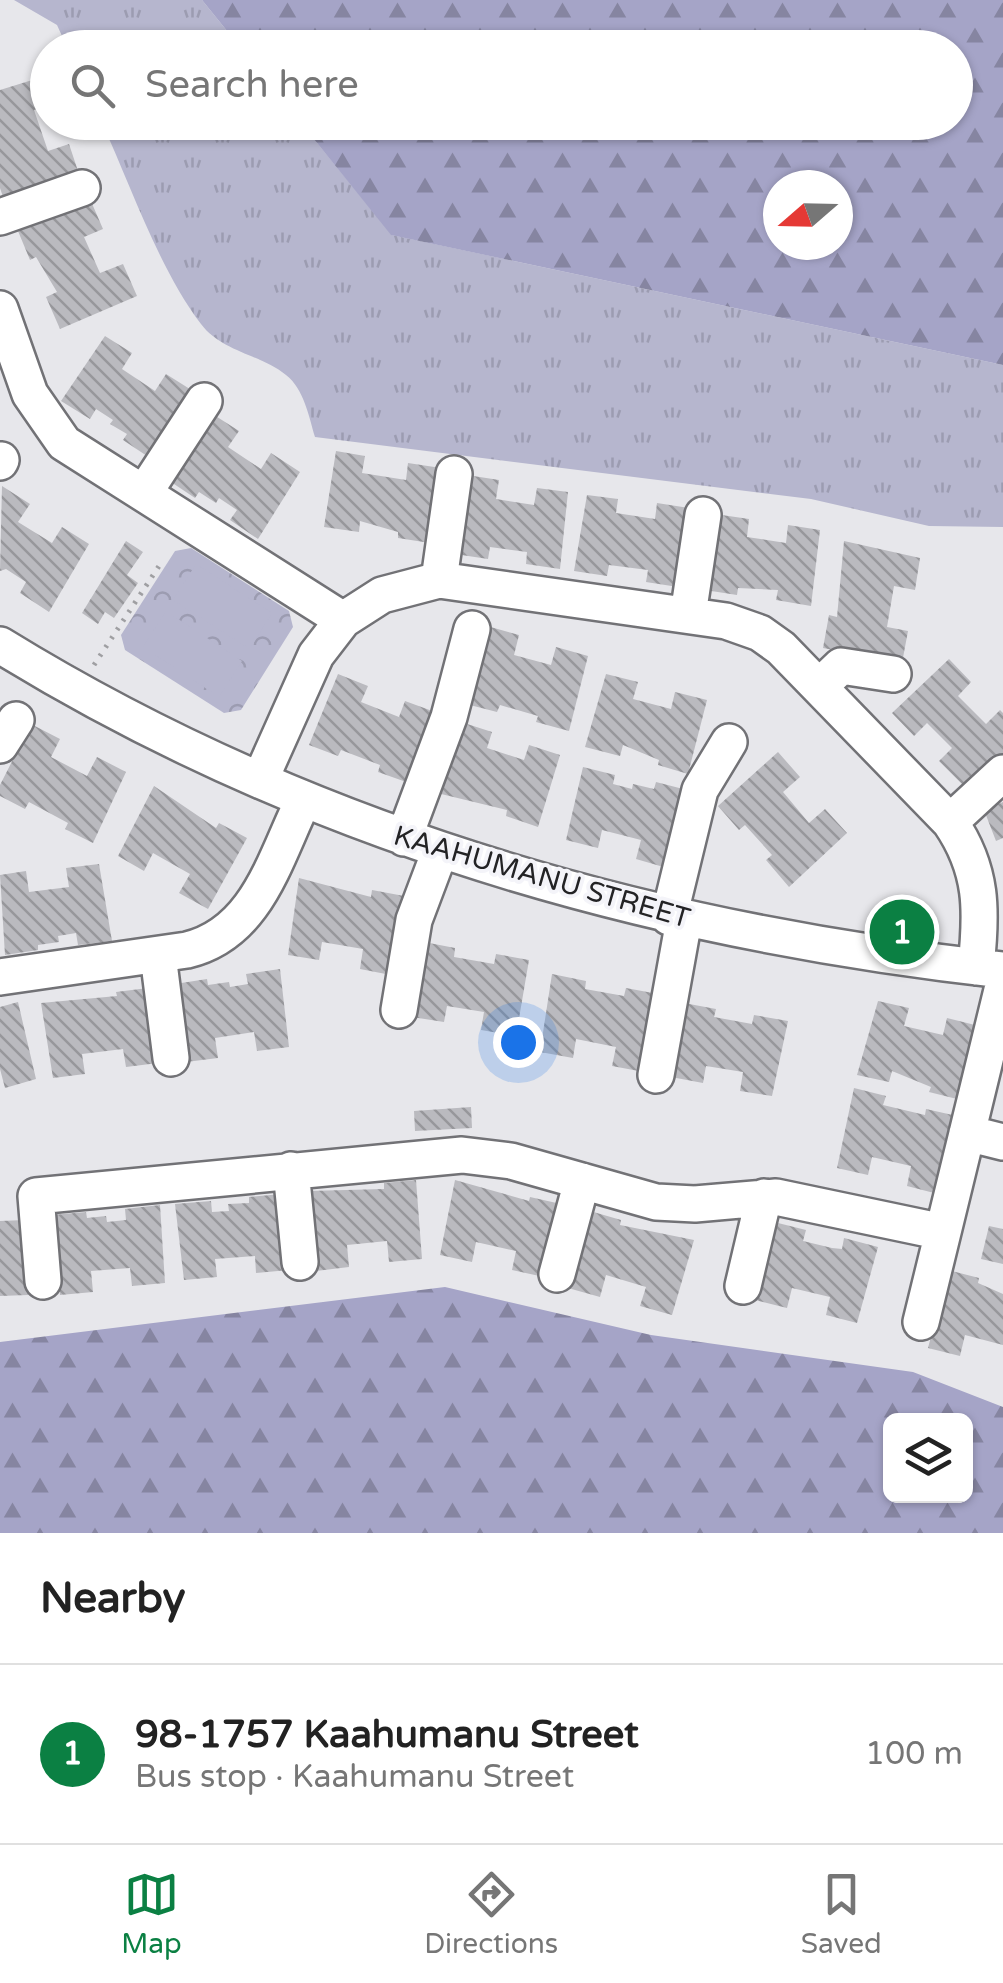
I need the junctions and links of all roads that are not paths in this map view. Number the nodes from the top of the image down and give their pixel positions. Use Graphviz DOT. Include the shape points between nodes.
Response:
graph roads {
  1 [pos="82,188"];
  2 [pos="0,217"];
  3 [pos="0,309"];
  4 [pos="204,401"];
  5 [pos="454,474"];
  6 [pos="144,493"];
  7 [pos="703,514"];
  8 [pos="439,580"];
  9 [pos="688,615"];
  10 [pos="342,620"];
  11 [pos="472,628"];
  12 [pos="0,645"];
  13 [pos="893,674"];
  14 [pos="819,687"];
  15 [pos="729,742"];
  16 [pos="1003,773"];
  17 [pos="260,780"];
  18 [pos="304,800"];
  19 [pos="950,822"];
  20 [pos="404,838"];
  21 [pos="440,851"];
  22 [pos="677,918"];
  23 [pos="158,955"];
  24 [pos="994,975"];
  25 [pos="0,976"];
  26 [pos="399,1010"];
  27 [pos="171,1058"];
  28 [pos="656,1076"];
  29 [pos="967,1134"];
  30 [pos="1003,1142"];
  31 [pos="290,1170"];
  32 [pos="582,1182"];
  33 [pos="764,1197"];
  34 [pos="943,1232"];
  35 [pos="300,1262"];
  36 [pos="557,1274"];
  37 [pos="44,1282"];
  38 [pos="743,1286"];
  39 [pos="921,1322"];
  1 -- 2 [label="street"];
  3 -- 6 [label="street" via="30,394 50,427 64,443"];
  4 -- 6 [label="street"];
  5 -- 8 [label="street"];
  6 -- 10 [label="street"];
  7 -- 9 [label="street"];
  8 -- 9 [label="street"];
  8 -- 10 [label="street" via="382,595"];
  9 -- 14 [label="street" via="760,632"];
  10 -- 17 [label="street" via="316,656"];
  11 -- 20 [label="street"];
  12 -- 17 [label="street, KAAHUMANU STREET"];
  13 -- 14 [label="street" via="841,666"];
  14 -- 19 [label="street"];
  15 -- 22 [label="street" via="700,790"];
  16 -- 19 [label="street"];
  17 -- 18 [label="street, KAAHUMANU STREET"];
  18 -- 20 [label="street, KAAHUMANU STREET"];
  18 -- 23 [label="street" via="243,918 216,940"];
  19 -- 24 [label="street" via="980,883"];
  20 -- 21 [label="street, KAAHUMANU STREET"];
  21 -- 22 [label="street, KAAHUMANU STREET"];
  21 -- 26 [label="street" via="414,920"];
  22 -- 24 [label="street, KAAHUMANU STREET"];
  22 -- 28 [label="street"];
  23 -- 25 [label="street"];
  23 -- 27 [label="street"];
  24 -- 29 [label="street"];
  29 -- 30 [label="street"];
  29 -- 34 [label="street"];
  31 -- 32 [label="street" via="462,1154"];
  31 -- 35 [label="street"];
  31 -- 37 [label="street" via="36,1196"];
  32 -- 33 [label="street" via="674,1204"];
  32 -- 36 [label="street"];
  33 -- 34 [label="street"];
  33 -- 38 [label="street"];
  34 -- 39 [label="street"];
}
